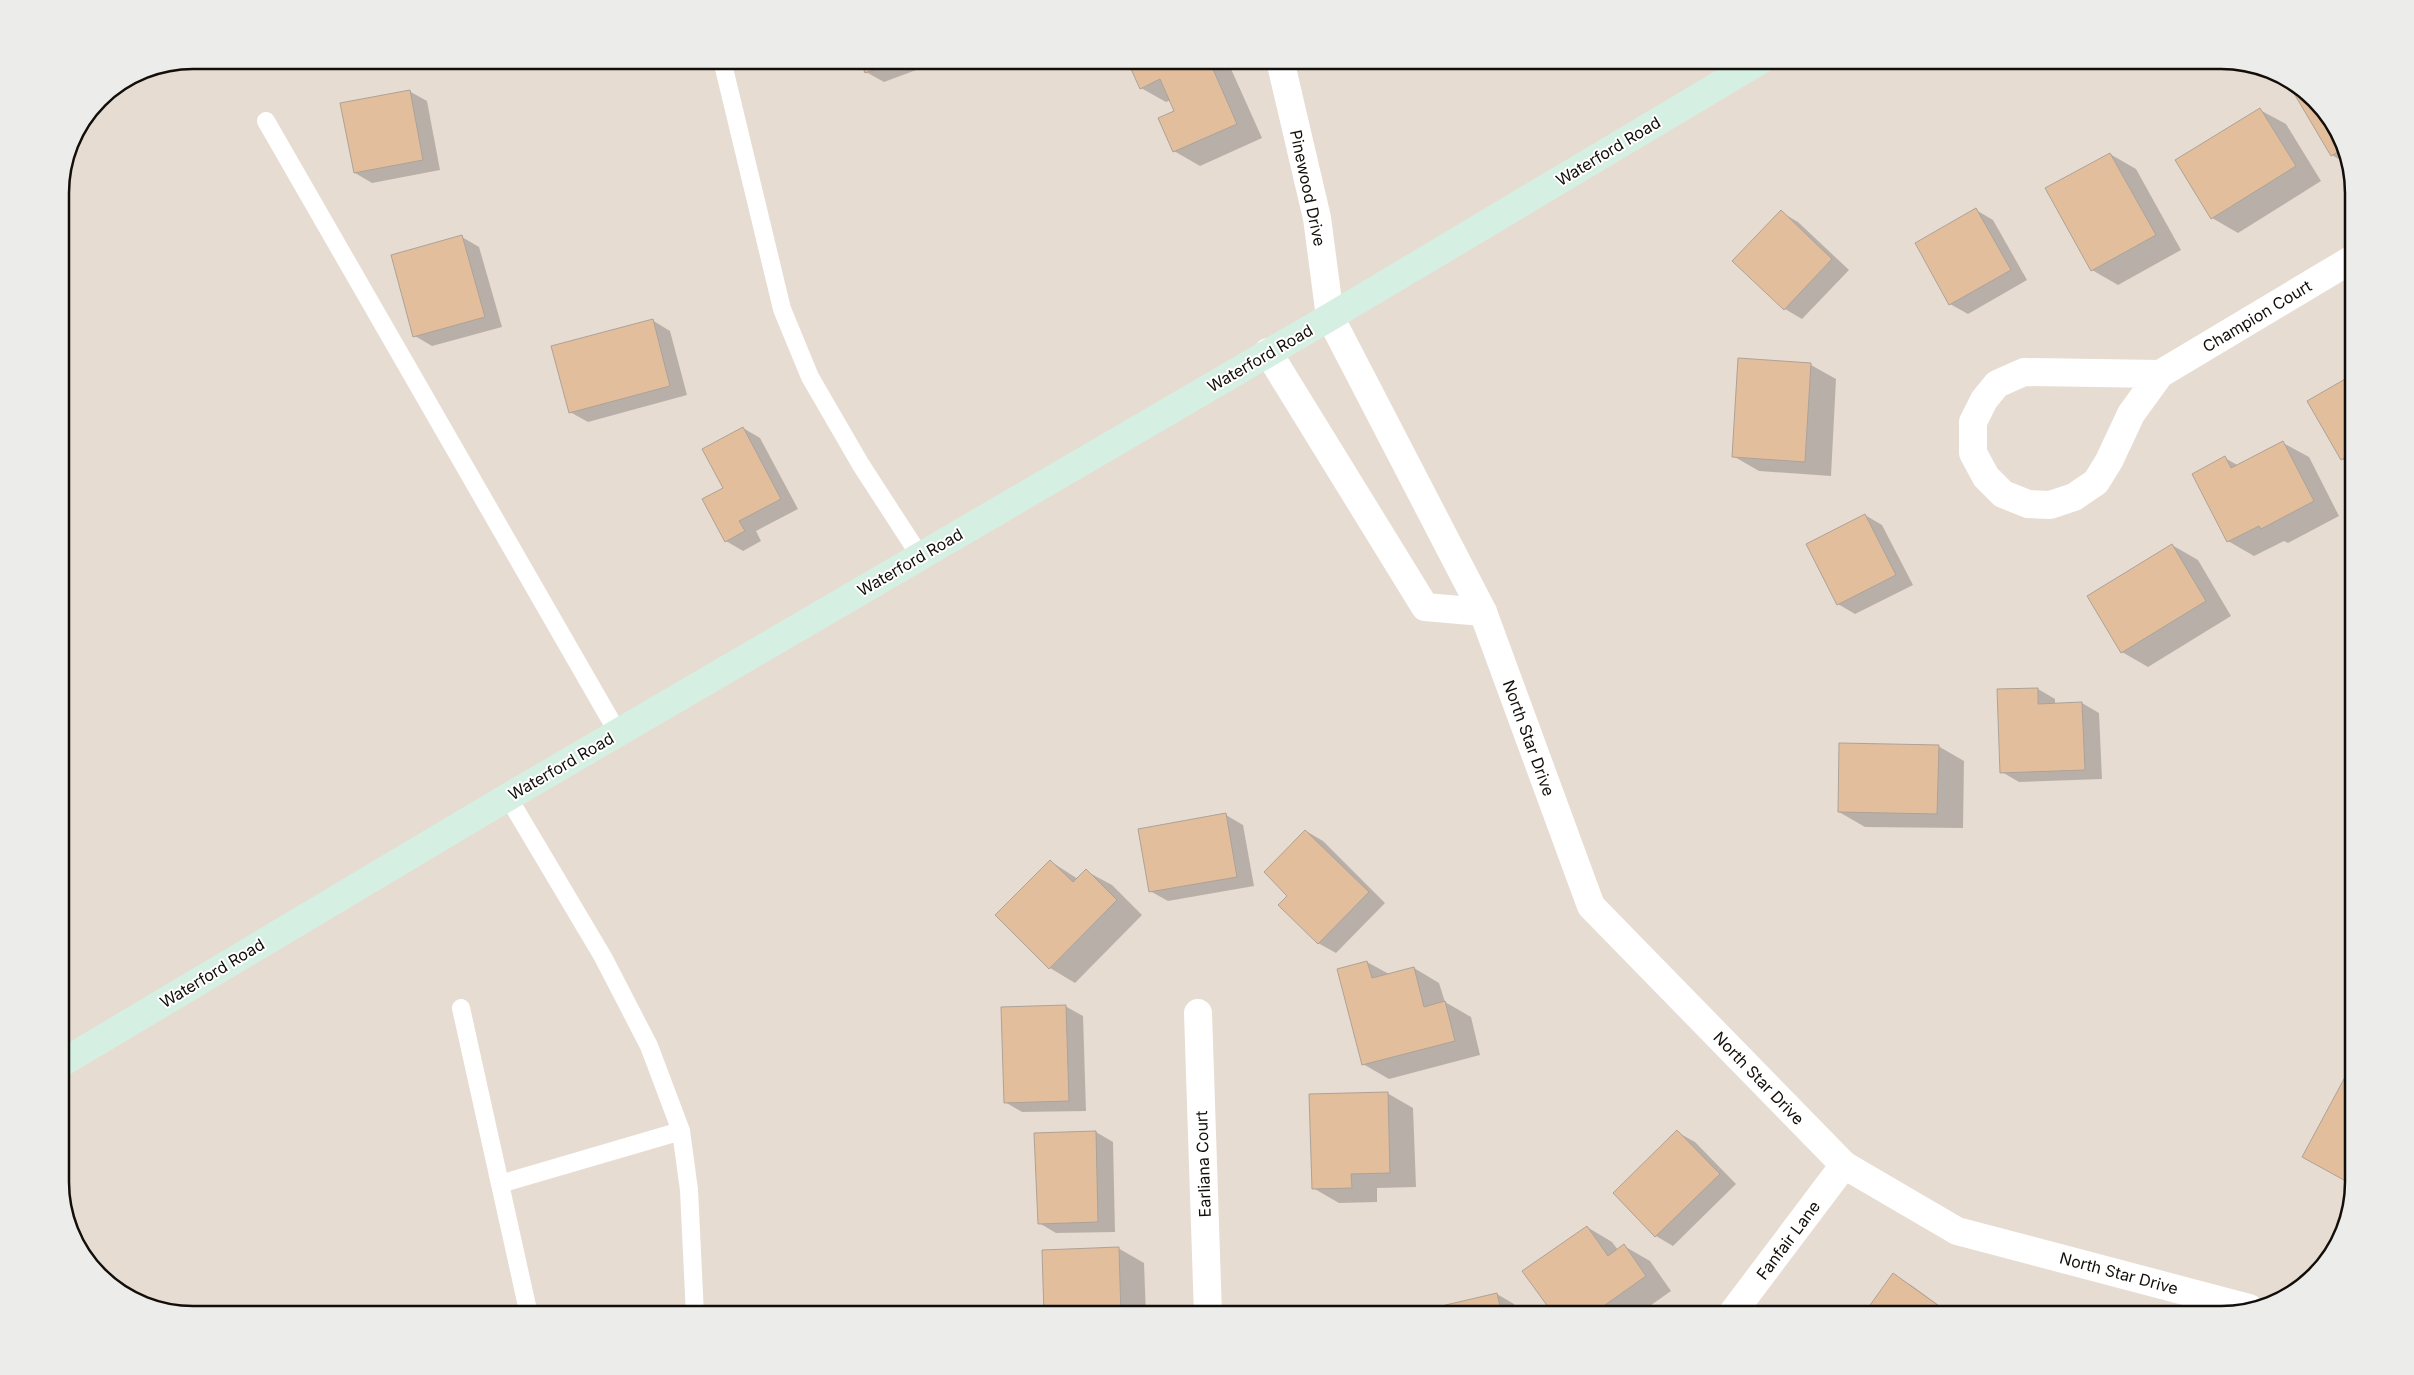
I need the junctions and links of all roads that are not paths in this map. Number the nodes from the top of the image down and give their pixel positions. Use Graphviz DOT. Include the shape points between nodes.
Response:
graph roads {
  1 [pos="724,69"];
  2 [pos="1282,69"];
  3 [pos="1746,69"];
  4 [pos="266,121"];
  5 [pos="2345,263"];
  6 [pos="1330,317"];
  7 [pos="1268,352"];
  8 [pos="2160,374"];
  9 [pos="920,556"];
  10 [pos="1483,612"];
  11 [pos="618,733"];
  12 [pos="508,797"];
  13 [pos="461,1008"];
  14 [pos="1198,1014"];
  15 [pos="69,1058"];
  16 [pos="681,1131"];
  17 [pos="1844,1165"];
  18 [pos="500,1184"];
  19 [pos="2238,1305"];
  20 [pos="527,1306"];
  21 [pos="695,1306"];
  22 [pos="1208,1306"];
  23 [pos="1739,1306"];
  1 -- 9 [label="lane" via="786,318 810,377 861,465"];
  2 -- 6 [label="street, Pinewood Drive" via="1318,218"];
  3 -- 6 [label="main road, Waterford Road"];
  4 -- 11 [label="lane"];
  5 -- 8 [label="street, Champion Court"];
  6 -- 7 [label="main road, Waterford Road"];
  6 -- 10 [label="street, North Star Drive"];
  7 -- 9 [label="main road, Waterford Road"];
  7 -- 10 [label="street" via="1425,607"];
  8 -- 8 [label="street, Champion Court" via="2024,372 1997,384 1984,400 1974,422 1973,452 1986,477 2003,494 2028,504 2050,505 2074,498 2096,482 2131,414"];
  9 -- 11 [label="main road, Waterford Road"];
  10 -- 17 [label="street, North Star Drive" via="1591,906"];
  11 -- 12 [label="main road, Waterford Road"];
  12 -- 15 [label="main road, Waterford Road"];
  12 -- 16 [label="lane" via="607,965 649,1046"];
  13 -- 18 [label="lane"];
  14 -- 22 [label="street, Earliana Court"];
  16 -- 18 [label="lane"];
  16 -- 21 [label="lane" via="689,1190"];
  17 -- 19 [label="street, North Star Drive" via="1957,1231"];
  17 -- 23 [label="street, Fanfair Lane"];
  18 -- 20 [label="lane"];
}
